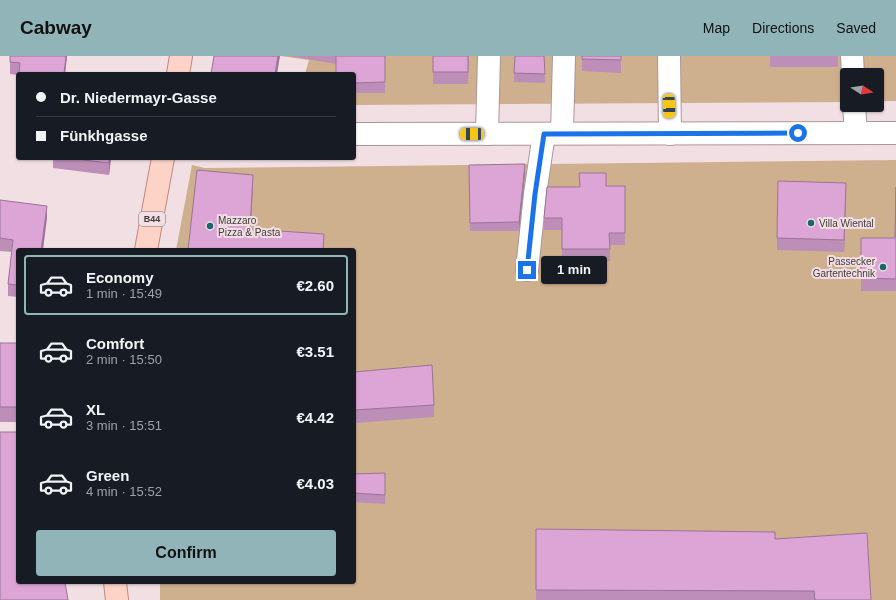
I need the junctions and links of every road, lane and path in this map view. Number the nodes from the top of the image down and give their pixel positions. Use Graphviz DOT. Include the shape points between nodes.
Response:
graph roads {
  1 [pos="181,56"];
  2 [pos="489,56"];
  3 [pos="564,56"];
  4 [pos="669,56"];
  5 [pos="852,56"];
  6 [pos="853,68"];
  7 [pos="178,72"];
  8 [pos="854,112"];
  9 [pos="856,133"];
  10 [pos="896,133"];
  11 [pos="356,134"];
  12 [pos="487,134"];
  13 [pos="553,134"];
  14 [pos="670,134"];
  15 [pos="163,160"];
  16 [pos="146,248"];
  17 [pos="527,270"];
  18 [pos="115,584"];
  19 [pos="117,600"];
  1 -- 7 [label="main road"];
  2 -- 12 [label="street"];
  3 -- 13 [label="street"];
  4 -- 14 [label="street"];
  5 -- 6 [label="street"];
  8 -- 9 [label="street"];
  9 -- 10 [label="street"];
  9 -- 14 [label="street"];
  11 -- 12 [label="street"];
  12 -- 13 [label="street"];
  13 -- 14 [label="street"];
  13 -- 17 [label="street" via="535,194"];
  15 -- 16 [label="main road, B44"];
  18 -- 19 [label="main road"];
}
